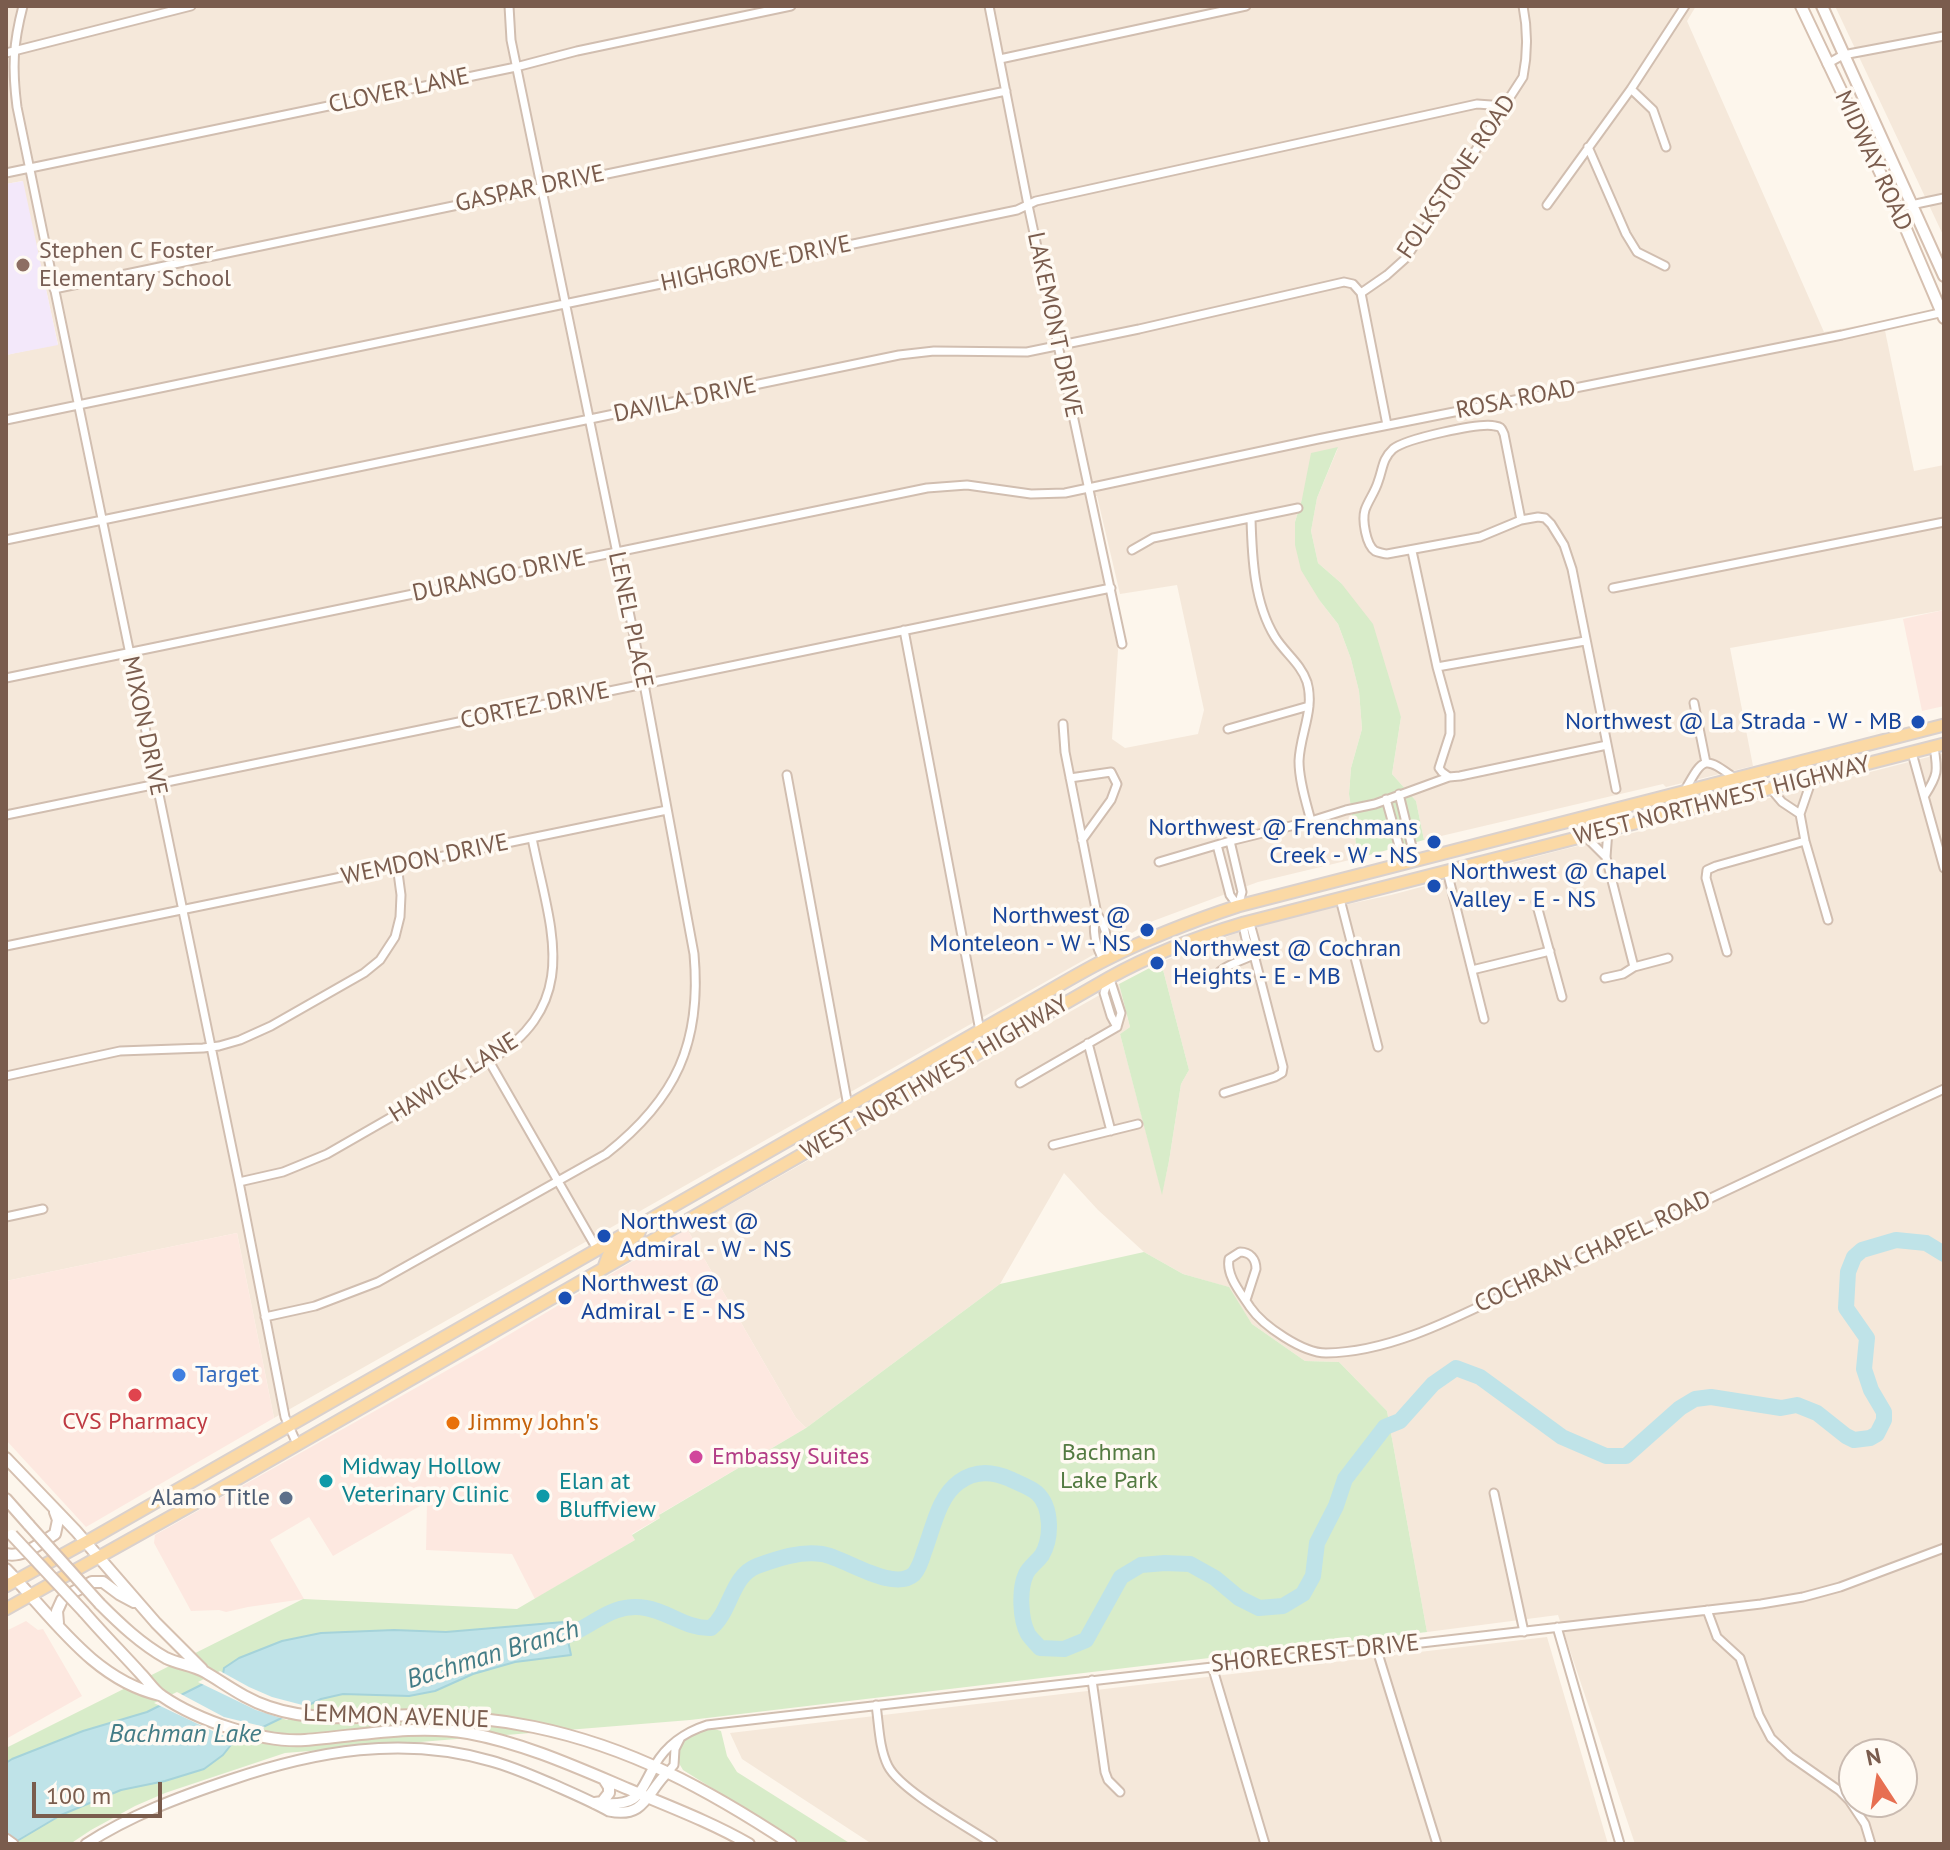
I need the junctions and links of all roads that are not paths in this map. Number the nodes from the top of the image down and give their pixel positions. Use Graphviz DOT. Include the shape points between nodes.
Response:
graph roads {
  1 [pos="23,6"];
  2 [pos="151,6"];
  3 [pos="191,6"];
  4 [pos="509,6"];
  5 [pos="791,6"];
  6 [pos="989,6"];
  7 [pos="1246,6"];
  8 [pos="1523,6"];
  9 [pos="1685,6"];
  10 [pos="1801,6"];
  11 [pos="1822,6"];
  12 [pos="150,17"];
  13 [pos="1944,36"];
  14 [pos="10,52"];
  15 [pos="1843,55"];
  16 [pos="1000,59"];
  17 [pos="1827,64"];
  18 [pos="516,67"];
  19 [pos="1631,89"];
  20 [pos="1006,91"];
  21 [pos="1503,111"];
  22 [pos="1588,147"];
  23 [pos="1666,147"];
  24 [pos="29,168"];
  25 [pos="6,173"];
  26 [pos="541,187"];
  27 [pos="1944,198"];
  28 [pos="1912,204"];
  29 [pos="1028,205"];
  30 [pos="1547,205"];
  31 [pos="1897,208"];
  32 [pos="1665,266"];
  33 [pos="1944,276"];
  34 [pos="54,289"];
  35 [pos="1361,293"];
  36 [pos="565,304"];
  37 [pos="1943,314"];
  38 [pos="1059,346"];
  39 [pos="78,405"];
  40 [pos="6,420"];
  41 [pos="590,420"];
  42 [pos="1387,425"];
  43 [pos="1089,488"];
  44 [pos="1298,508"];
  45 [pos="1251,518"];
  46 [pos="102,520"];
  47 [pos="1521,520"];
  48 [pos="1944,522"];
  49 [pos="6,540"];
  50 [pos="1132,550"];
  51 [pos="1412,551"];
  52 [pos="616,552"];
  53 [pos="1111,588"];
  54 [pos="1613,588"];
  55 [pos="904,630"];
  56 [pos="1585,641"];
  57 [pos="1122,644"];
  58 [pos="129,653"];
  59 [pos="1437,667"];
  60 [pos="6,678"];
  61 [pos="644,684"];
  62 [pos="1694,703"];
  63 [pos="1309,706"];
  64 [pos="1063,724"];
  65 [pos="1944,725"];
  66 [pos="1228,729"];
  67 [pos="1908,735"];
  68 [pos="1607,745"];
  69 [pos="1939,746"];
  70 [pos="1912,753"];
  71 [pos="1706,763"];
  72 [pos="787,775"];
  73 [pos="1449,777"];
  74 [pos="1070,778"];
  75 [pos="1736,779"];
  76 [pos="1812,779"];
  77 [pos="156,784"];
  78 [pos="1616,789"];
  79 [pos="1771,789"];
  80 [pos="1684,792"];
  81 [pos="1399,794"];
  82 [pos="1925,795"];
  83 [pos="1386,799"];
  84 [pos="667,810"];
  85 [pos="1800,814"];
  86 [pos="6,815"];
  87 [pos="1311,821"];
  88 [pos="1608,830"];
  89 [pos="1585,836"];
  90 [pos="532,838"];
  91 [pos="1082,840"];
  92 [pos="1230,841"];
  93 [pos="1805,841"];
  94 [pos="1217,845"];
  95 [pos="1606,857"];
  96 [pos="1159,862"];
  97 [pos="1410,862"];
  98 [pos="397,865"];
  99 [pos="1944,868"];
  100 [pos="1447,871"];
  101 [pos="1414,880"];
  102 [pos="1340,899"];
  103 [pos="1536,902"];
  104 [pos="1238,906"];
  105 [pos="182,910"];
  106 [pos="1828,920"];
  107 [pos="1244,923"];
  108 [pos="6,946"];
  109 [pos="1550,951"];
  110 [pos="1727,952"];
  111 [pos="1254,955"];
  112 [pos="1668,958"];
  113 [pos="1104,961"];
  114 [pos="1634,967"];
  115 [pos="1472,970"];
  116 [pos="1109,978"];
  117 [pos="1605,978"];
  118 [pos="1211,983"];
  119 [pos="1562,997"];
  120 [pos="1119,1008"];
  121 [pos="1109,1011"];
  122 [pos="1484,1019"];
  123 [pos="1117,1027"];
  124 [pos="980,1031"];
  125 [pos="1088,1043"];
  126 [pos="211,1047"];
  127 [pos="989,1047"];
  128 [pos="1378,1047"];
  129 [pos="489,1061"];
  130 [pos="6,1076"];
  131 [pos="1020,1083"];
  132 [pos="1944,1089"];
  133 [pos="1224,1093"];
  134 [pos="848,1106"];
  135 [pos="854,1124"];
  136 [pos="1138,1124"];
  137 [pos="1111,1131"];
  138 [pos="1053,1145"];
  139 [pos="558,1181"];
  140 [pos="239,1182"];
  141 [pos="686,1198"];
  142 [pos="43,1209"];
  143 [pos="695,1216"];
  144 [pos="6,1217"];
  145 [pos="642,1224"];
  146 [pos="597,1249"];
  147 [pos="604,1268"];
  148 [pos="1246,1300"];
  149 [pos="265,1317"];
  150 [pos="455,1330"];
  151 [pos="466,1347"];
  152 [pos="289,1426"];
  153 [pos="297,1444"];
  154 [pos="6,1458"];
  155 [pos="195,1480"];
  156 [pos="1494,1493"];
  157 [pos="206,1497"];
  158 [pos="6,1499"];
  159 [pos="52,1506"];
  160 [pos="9,1531"];
  161 [pos="85,1543"];
  162 [pos="1944,1548"];
  163 [pos="6,1554"];
  164 [pos="98,1559"];
  165 [pos="6,1569"];
  166 [pos="11,1583"];
  167 [pos="30,1595"];
  168 [pos="139,1605"];
  169 [pos="6,1609"];
  170 [pos="1707,1610"];
  171 [pos="59,1625"];
  172 [pos="1557,1627"];
  173 [pos="1524,1632"];
  174 [pos="1376,1647"];
  175 [pos="1212,1666"];
  176 [pos="205,1672"];
  177 [pos="1092,1680"];
  178 [pos="162,1696"];
  179 [pos="876,1705"];
  180 [pos="681,1738"];
  181 [pos="655,1765"];
  182 [pos="668,1772"];
  183 [pos="604,1779"];
  184 [pos="1120,1792"];
  185 [pos="644,1796"];
  186 [pos="595,1803"];
  187 [pos="6,1839"];
  188 [pos="13,1844"];
  189 [pos="86,1844"];
  190 [pos="749,1844"];
  191 [pos="791,1844"];
  192 [pos="993,1844"];
  193 [pos="1265,1844"];
  194 [pos="1437,1844"];
  195 [pos="1620,1844"];
  196 [pos="1871,1844"];
  1 -- 14 [label="street, MIXON DRIVE"];
  2 -- 12 [label="street"];
  3 -- 12 [label="street"];
  4 -- 18 [label="street, LENEL PLACE"];
  5 -- 18 [label="street, CLOVER LANE"];
  6 -- 16 [label="street, LAKEMONT DRIVE"];
  7 -- 16 [label="street"];
  8 -- 21 [label="street, FOLKSTONE ROAD" via="1527,58 1523,77"];
  9 -- 19 [label="street"];
  10 -- 17 [label="main road, MIDWAY ROAD"];
  11 -- 15 [label="main road, MIDWAY ROAD"];
  12 -- 14 [label="street"];
  13 -- 15 [label="street"];
  14 -- 24 [label="street, MIXON DRIVE"];
  15 -- 17 [label="street"];
  15 -- 28 [label="main road, MIDWAY ROAD"];
  16 -- 20 [label="street, LAKEMONT DRIVE"];
  17 -- 31 [label="main road, MIDWAY ROAD"];
  18 -- 24 [label="street, CLOVER LANE"];
  18 -- 26 [label="street, LENEL PLACE"];
  19 -- 22 [label="street"];
  19 -- 23 [label="street" via="1653,110"];
  20 -- 26 [label="street, GASPAR DRIVE"];
  20 -- 29 [label="street, LAKEMONT DRIVE"];
  21 -- 29 [label="street, HIGHGROVE DRIVE" via="1477,104"];
  21 -- 35 [label="street, FOLKSTONE ROAD" via="1406,258"];
  22 -- 30 [label="street"];
  22 -- 32 [label="street" via="1637,252"];
  24 -- 25 [label="street, CLOVER LANE"];
  24 -- 34 [label="street, MIXON DRIVE"];
  26 -- 34 [label="street, GASPAR DRIVE"];
  26 -- 36 [label="street, LENEL PLACE"];
  27 -- 28 [label="street"];
  28 -- 31 [label="street"];
  28 -- 33 [label="main road, MIDWAY ROAD"];
  29 -- 36 [label="street, HIGHGROVE DRIVE"];
  29 -- 38 [label="street, LAKEMONT DRIVE"];
  31 -- 37 [label="main road, MIDWAY ROAD"];
  34 -- 39 [label="street, MIXON DRIVE"];
  35 -- 38 [label="street, DAVILA DRIVE" via="1344,282"];
  35 -- 42 [label="street"];
  36 -- 39 [label="street, HIGHGROVE DRIVE"];
  36 -- 41 [label="street, LENEL PLACE"];
  37 -- 42 [label="street, ROSA ROAD"];
  38 -- 41 [label="street, DAVILA DRIVE" via="1027,352 899,355"];
  38 -- 43 [label="street, LAKEMONT DRIVE"];
  39 -- 40 [label="street, HIGHGROVE DRIVE"];
  39 -- 46 [label="street, MIXON DRIVE"];
  41 -- 46 [label="street, DAVILA DRIVE"];
  41 -- 52 [label="street, LENEL PLACE"];
  42 -- 43 [label="street, ROSA ROAD"];
  43 -- 52 [label="street, DURANGO DRIVE" via="1043,494 967,485 927,488"];
  43 -- 53 [label="street, LAKEMONT DRIVE"];
  44 -- 45 [label="street"];
  45 -- 50 [label="street" via="1153,538"];
  45 -- 63 [label="street" via="1258,589 1267,619 1306,680"];
  46 -- 49 [label="street, DAVILA DRIVE"];
  46 -- 58 [label="street, MIXON DRIVE"];
  47 -- 51 [label="street" via="1480,537"];
  47 -- 51 [label="street" via="1501,428 1478,426 1413,439 1384,459 1364,511 1370,546 1387,554"];
  47 -- 56 [label="street" via="1545,518 1564,545"];
  48 -- 54 [label="street"];
  51 -- 59 [label="street"];
  52 -- 58 [label="street, DURANGO DRIVE"];
  52 -- 61 [label="street, LENEL PLACE"];
  53 -- 55 [label="street, CORTEZ DRIVE"];
  53 -- 57 [label="street, LAKEMONT DRIVE"];
  55 -- 61 [label="street, CORTEZ DRIVE"];
  55 -- 124 [label="street"];
  56 -- 59 [label="street"];
  56 -- 68 [label="street"];
  58 -- 60 [label="street, DURANGO DRIVE"];
  58 -- 77 [label="street, MIXON DRIVE"];
  59 -- 73 [label="street" via="1450,714 1439,768"];
  61 -- 77 [label="street, CORTEZ DRIVE"];
  61 -- 84 [label="street, LENEL PLACE"];
  62 -- 71 [label="street"];
  63 -- 66 [label="street"];
  63 -- 87 [label="street" via="1299,759"];
  64 -- 74 [label="street"];
  65 -- 67 [label="main road, WEST NORTHWEST HIGHWAY"];
  67 -- 70 [label="main road"];
  67 -- 75 [label="main road, WEST NORTHWEST HIGHWAY"];
  68 -- 73 [label="street"];
  68 -- 78 [label="street"];
  69 -- 70 [label="main road, WEST NORTHWEST HIGHWAY"];
  69 -- 82 [label="street" via="1936,777"];
  70 -- 76 [label="main road, WEST NORTHWEST HIGHWAY"];
  70 -- 82 [label="street"];
  71 -- 75 [label="street"];
  71 -- 80 [label="street"];
  72 -- 134 [label="street"];
  73 -- 81 [label="street"];
  74 -- 91 [label="street"];
  74 -- 91 [label="street" via="1111,772 1117,784"];
  75 -- 80 [label="main road, WEST NORTHWEST HIGHWAY"];
  76 -- 79 [label="main road, WEST NORTHWEST HIGHWAY"];
  76 -- 85 [label="street"];
  77 -- 86 [label="street, CORTEZ DRIVE"];
  77 -- 105 [label="street, MIXON DRIVE"];
  79 -- 85 [label="street"];
  79 -- 88 [label="main road, WEST NORTHWEST HIGHWAY"];
  80 -- 97 [label="main road, WEST NORTHWEST HIGHWAY"];
  81 -- 83 [label="street"];
  81 -- 97 [label="street" via="1413,851"];
  82 -- 99 [label="street"];
  83 -- 87 [label="street"];
  83 -- 97 [label="street" via="1401,853"];
  84 -- 90 [label="street, WEMDON DRIVE"];
  84 -- 139 [label="street, LENEL PLACE" via="697,984 686,1052 665,1093 630,1135"];
  85 -- 93 [label="street"];
  87 -- 92 [label="street"];
  88 -- 89 [label="main road, WEST NORTHWEST HIGHWAY"];
  88 -- 95 [label="street"];
  89 -- 95 [label="street"];
  89 -- 100 [label="main road, WEST NORTHWEST HIGHWAY"];
  90 -- 98 [label="street, WEMDON DRIVE"];
  90 -- 129 [label="street, HAWICK LANE" via="554,947 553,977 532,1025"];
  91 -- 113 [label="street" via="1108,948"];
  92 -- 94 [label="street"];
  92 -- 104 [label="street" via="1242,892"];
  93 -- 106 [label="street"];
  93 -- 110 [label="street" via="1707,870"];
  94 -- 96 [label="street"];
  94 -- 104 [label="street"];
  95 -- 114 [label="street"];
  97 -- 101 [label="main road"];
  97 -- 104 [label="main road, WEST NORTHWEST HIGHWAY"];
  98 -- 105 [label="street, WEMDON DRIVE"];
  98 -- 126 [label="street" via="400,917 380,960 258,1033"];
  100 -- 101 [label="main road, WEST NORTHWEST HIGHWAY"];
  100 -- 115 [label="street"];
  101 -- 102 [label="main road, WEST NORTHWEST HIGHWAY"];
  102 -- 107 [label="main road, WEST NORTHWEST HIGHWAY"];
  102 -- 128 [label="street"];
  103 -- 109 [label="street"];
  104 -- 107 [label="main road"];
  104 -- 113 [label="main road, WEST NORTHWEST HIGHWAY"];
  105 -- 108 [label="street, WEMDON DRIVE"];
  105 -- 126 [label="street, MIXON DRIVE"];
  107 -- 111 [label="street"];
  107 -- 116 [label="main road, WEST NORTHWEST HIGHWAY" via="1180,944"];
  109 -- 115 [label="street"];
  109 -- 119 [label="street"];
  111 -- 118 [label="street" via="1220,971"];
  111 -- 133 [label="street" via="1282,1073"];
  112 -- 114 [label="street"];
  113 -- 116 [label="main road"];
  113 -- 124 [label="main road, WEST NORTHWEST HIGHWAY"];
  114 -- 117 [label="street"];
  115 -- 122 [label="street"];
  116 -- 120 [label="street"];
  116 -- 121 [label="street" via="1104,993"];
  116 -- 127 [label="main road, WEST NORTHWEST HIGHWAY"];
  120 -- 121 [label="street"];
  120 -- 123 [label="street"];
  121 -- 123 [label="street"];
  123 -- 125 [label="street"];
  124 -- 127 [label="main road"];
  124 -- 134 [label="main road, WEST NORTHWEST HIGHWAY"];
  125 -- 131 [label="street"];
  125 -- 137 [label="street"];
  126 -- 130 [label="street" via="120,1051"];
  126 -- 140 [label="street, MIXON DRIVE"];
  127 -- 135 [label="main road, WEST NORTHWEST HIGHWAY"];
  129 -- 139 [label="street"];
  129 -- 140 [label="street, HAWICK LANE" via="327,1154"];
  132 -- 148 [label="street, COCHRAN CHAPEL ROAD" via="1385,1345 1329,1353 1308,1350 1259,1318"];
  134 -- 135 [label="main road"];
  134 -- 141 [label="main road, WEST NORTHWEST HIGHWAY"];
  135 -- 143 [label="main road, WEST NORTHWEST HIGHWAY"];
  136 -- 137 [label="street"];
  137 -- 138 [label="street"];
  139 -- 146 [label="street"];
  139 -- 149 [label="street, LENEL PLACE" via="378,1282 315,1306"];
  140 -- 149 [label="street, MIXON DRIVE"];
  141 -- 143 [label="main road"];
  141 -- 145 [label="main road, WEST NORTHWEST HIGHWAY"];
  142 -- 144 [label="street"];
  143 -- 147 [label="main road, WEST NORTHWEST HIGHWAY"];
  145 -- 146 [label="main road, WEST NORTHWEST HIGHWAY"];
  145 -- 147 [label="main road" via="639,1233 608,1256"];
  146 -- 150 [label="main road, WEST NORTHWEST HIGHWAY"];
  147 -- 151 [label="main road, WEST NORTHWEST HIGHWAY"];
  148 -- 148 [label="street, COCHRAN CHAPEL ROAD" via="1256,1264 1240,1252 1227,1266"];
  149 -- 152 [label="street, MIXON DRIVE"];
  150 -- 151 [label="main road"];
  150 -- 152 [label="main road, WEST NORTHWEST HIGHWAY"];
  151 -- 153 [label="main road, WEST NORTHWEST HIGHWAY"];
  152 -- 153 [label="street, MIXON DRIVE"];
  152 -- 155 [label="main road, WEST NORTHWEST HIGHWAY"];
  153 -- 157 [label="main road, WEST NORTHWEST HIGHWAY"];
  154 -- 159 [label="main road"];
  155 -- 157 [label="main road"];
  155 -- 161 [label="main road, WEST NORTHWEST HIGHWAY"];
  156 -- 173 [label="street"];
  157 -- 164 [label="main road, WEST NORTHWEST HIGHWAY"];
  158 -- 176 [label="main road, LEMMON AVENUE, bridge" via="142,1643"];
  159 -- 161 [label="main road"];
  159 -- 163 [label="main road" via="58,1520 55,1534 22,1554"];
  160 -- 178 [label="main road, LEMMON AVENUE, bridge"];
  161 -- 164 [label="main road"];
  161 -- 166 [label="main road, WEST NORTHWEST HIGHWAY"];
  162 -- 170 [label="street, SHORECREST DRIVE" via="1803,1597"];
  164 -- 167 [label="main road, WEST NORTHWEST HIGHWAY"];
  164 -- 168 [label="main road"];
  165 -- 166 [label="main road"];
  166 -- 167 [label="main road"];
  167 -- 169 [label="main road, WEST NORTHWEST HIGHWAY"];
  167 -- 171 [label="main road"];
  168 -- 171 [label="main road" via="103,1582 92,1582 62,1600"];
  168 -- 176 [label="main road"];
  170 -- 172 [label="street, SHORECREST DRIVE"];
  170 -- 196 [label="street" via="1717,1637 1740,1658 1771,1738 1849,1800"];
  171 -- 178 [label="main road" via="118,1679"];
  172 -- 173 [label="street, SHORECREST DRIVE"];
  172 -- 195 [label="street"];
  173 -- 174 [label="street, SHORECREST DRIVE"];
  174 -- 175 [label="street, SHORECREST DRIVE"];
  174 -- 194 [label="street"];
  175 -- 177 [label="street, SHORECREST DRIVE"];
  175 -- 193 [label="street"];
  176 -- 181 [label="main road, LEMMON AVENUE" via="229,1689 284,1712 495,1720 590,1741"];
  177 -- 179 [label="street, SHORECREST DRIVE"];
  177 -- 184 [label="street" via="1105,1772"];
  178 -- 183 [label="main road, LEMMON AVENUE" via="213,1722 262,1736 300,1740 388,1731 458,1732 528,1749"];
  179 -- 180 [label="street, SHORECREST DRIVE" via="707,1725"];
  179 -- 192 [label="street" via="884,1756 895,1776"];
  180 -- 181 [label="street, SHORECREST DRIVE"];
  180 -- 182 [label="street"];
  181 -- 182 [label="main road, LEMMON AVENUE"];
  181 -- 185 [label="street, SHORECREST DRIVE"];
  182 -- 185 [label="street"];
  182 -- 191 [label="main road, LEMMON AVENUE"];
  183 -- 185 [label="main road, LEMMON AVENUE"];
  183 -- 186 [label="main road" via="609,1793"];
  185 -- 186 [label="street" via="635,1810 624,1812"];
  185 -- 190 [label="main road, LEMMON AVENUE"];
  186 -- 189 [label="street" via="479,1758 424,1748 371,1748 284,1762 232,1779 137,1815"];
  187 -- 188 [label="street"];
}
